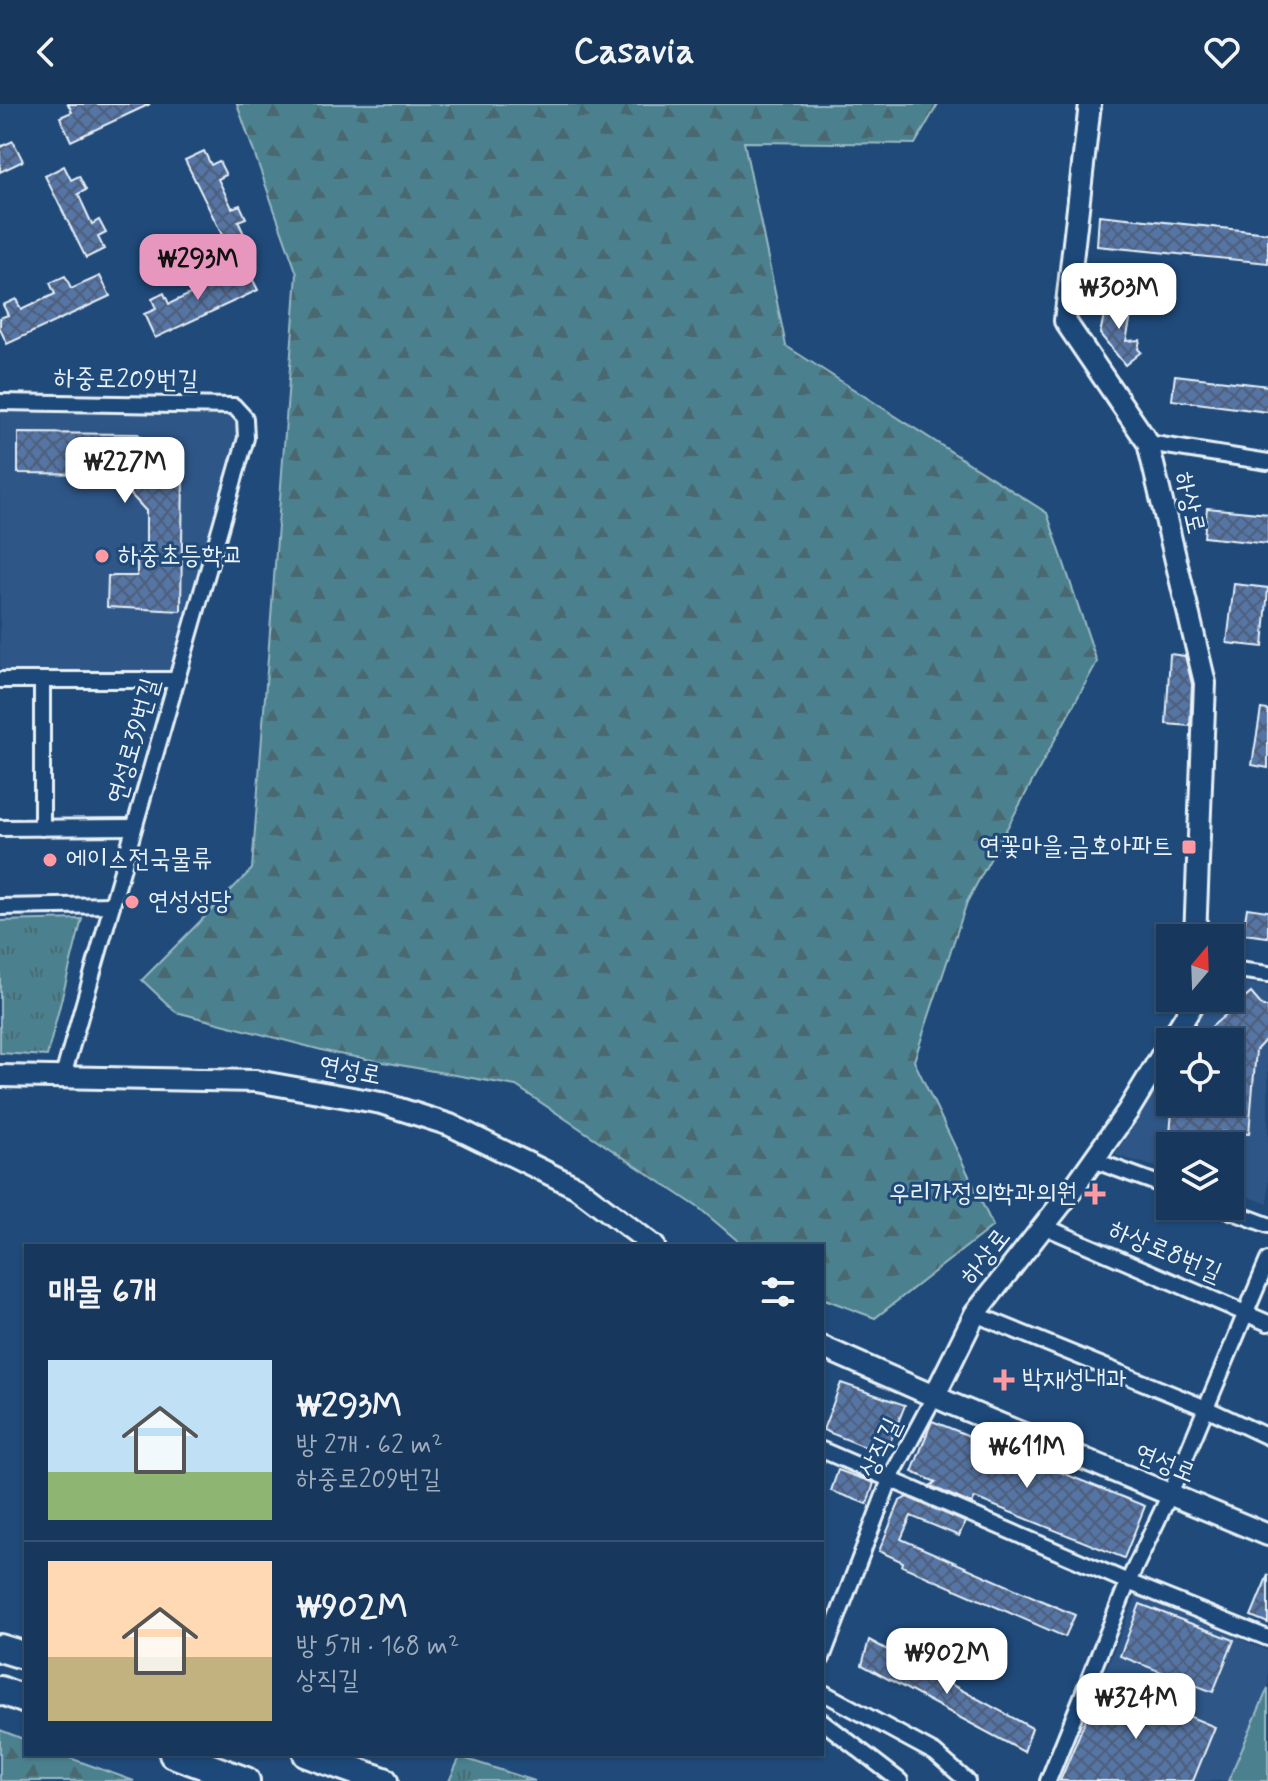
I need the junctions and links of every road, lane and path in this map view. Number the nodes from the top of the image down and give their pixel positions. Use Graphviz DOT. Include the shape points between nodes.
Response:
graph roads {
  1 [pos="1090,104"];
  2 [pos="0,402"];
  3 [pos="245,418"];
  4 [pos="1148,443"];
  5 [pos="1268,462"];
  6 [pos="0,680"];
  7 [pos="42,680"];
  8 [pos="176,680"];
  9 [pos="134,827"];
  10 [pos="0,828"];
  11 [pos="42,828"];
  12 [pos="112,905"];
  13 [pos="0,907"];
  14 [pos="1196,924"];
  15 [pos="1244,971"];
  16 [pos="1268,974"];
  17 [pos="1188,1012"];
  18 [pos="0,1076"];
  19 [pos="63,1076"];
  20 [pos="1093,1160"];
  21 [pos="1156,1183"];
  22 [pos="1244,1216"];
  23 [pos="1268,1225"];
  24 [pos="1043,1226"];
  25 [pos="651,1244"];
  26 [pos="1268,1260"];
  27 [pos="1246,1312"];
  28 [pos="975,1314"];
  29 [pos="1268,1323"];
  30 [pos="824,1348"];
  31 [pos="935,1395"];
  32 [pos="1206,1408"];
  33 [pos="1268,1437"];
  34 [pos="824,1451"];
  35 [pos="891,1477"];
  36 [pos="1170,1494"];
  37 [pos="1268,1535"];
  38 [pos="1128,1582"];
  39 [pos="1268,1638"];
  40 [pos="0,1648"];
  41 [pos="824,1653"];
  42 [pos="24,1655"];
  43 [pos="0,1690"];
  44 [pos="824,1693"];
  45 [pos="24,1699"];
  46 [pos="824,1723"];
  47 [pos="178,1756"];
  48 [pos="313,1756"];
  49 [pos="246,1781"];
  50 [pos="384,1781"];
  51 [pos="900,1781"];
  52 [pos="967,1781"];
  53 [pos="1048,1781"];
  1 -- 4 [label="street, 하상로" via="1065,321"];
  2 -- 3 [label="street, 하중로209번길" via="234,406"];
  3 -- 8 [label="street, 연성로39번길" via="246,438"];
  4 -- 5 [label="street"];
  4 -- 14 [label="street, 하상로" via="1205,683"];
  6 -- 7 [label="street"];
  7 -- 8 [label="street"];
  7 -- 11 [label="street"];
  8 -- 9 [label="street, 연성로39번길"];
  9 -- 11 [label="street"];
  9 -- 12 [label="street, 연성로39번길"];
  10 -- 11 [label="street"];
  12 -- 13 [label="street"];
  12 -- 19 [label="street, 연성로39번길"];
  15 -- 16 [label="street"];
  17 -- 20 [label="street, 하상로"];
  18 -- 19 [label="street, 연성로"];
  19 -- 25 [label="street, 연성로" via="256,1081 381,1103 450,1125 576,1187"];
  20 -- 21 [label="street"];
  20 -- 24 [label="street, 하상로"];
  22 -- 23 [label="street"];
  24 -- 27 [label="street, 하상로8번길"];
  24 -- 28 [label="street, 하상로"];
  26 -- 27 [label="street"];
  27 -- 29 [label="street, 하상로8번길"];
  27 -- 32 [label="street"];
  28 -- 31 [label="street, 하상로"];
  28 -- 32 [label="street"];
  30 -- 31 [label="street, 연성로"];
  31 -- 35 [label="street, 상직길"];
  31 -- 36 [label="street, 연성로"];
  32 -- 33 [label="street"];
  32 -- 36 [label="street"];
  34 -- 35 [label="street"];
  35 -- 38 [label="street"];
  35 -- 41 [label="street, 상직길"];
  36 -- 37 [label="street, 연성로"];
  36 -- 38 [label="street"];
  38 -- 39 [label="street"];
  38 -- 53 [label="street"];
  40 -- 42 [label="highway"];
  43 -- 45 [label="highway"];
  44 -- 52 [label="street" via="935,1753"];
  46 -- 51 [label="street"];
  47 -- 49 [label="highway"];
  48 -- 50 [label="highway"];
}
